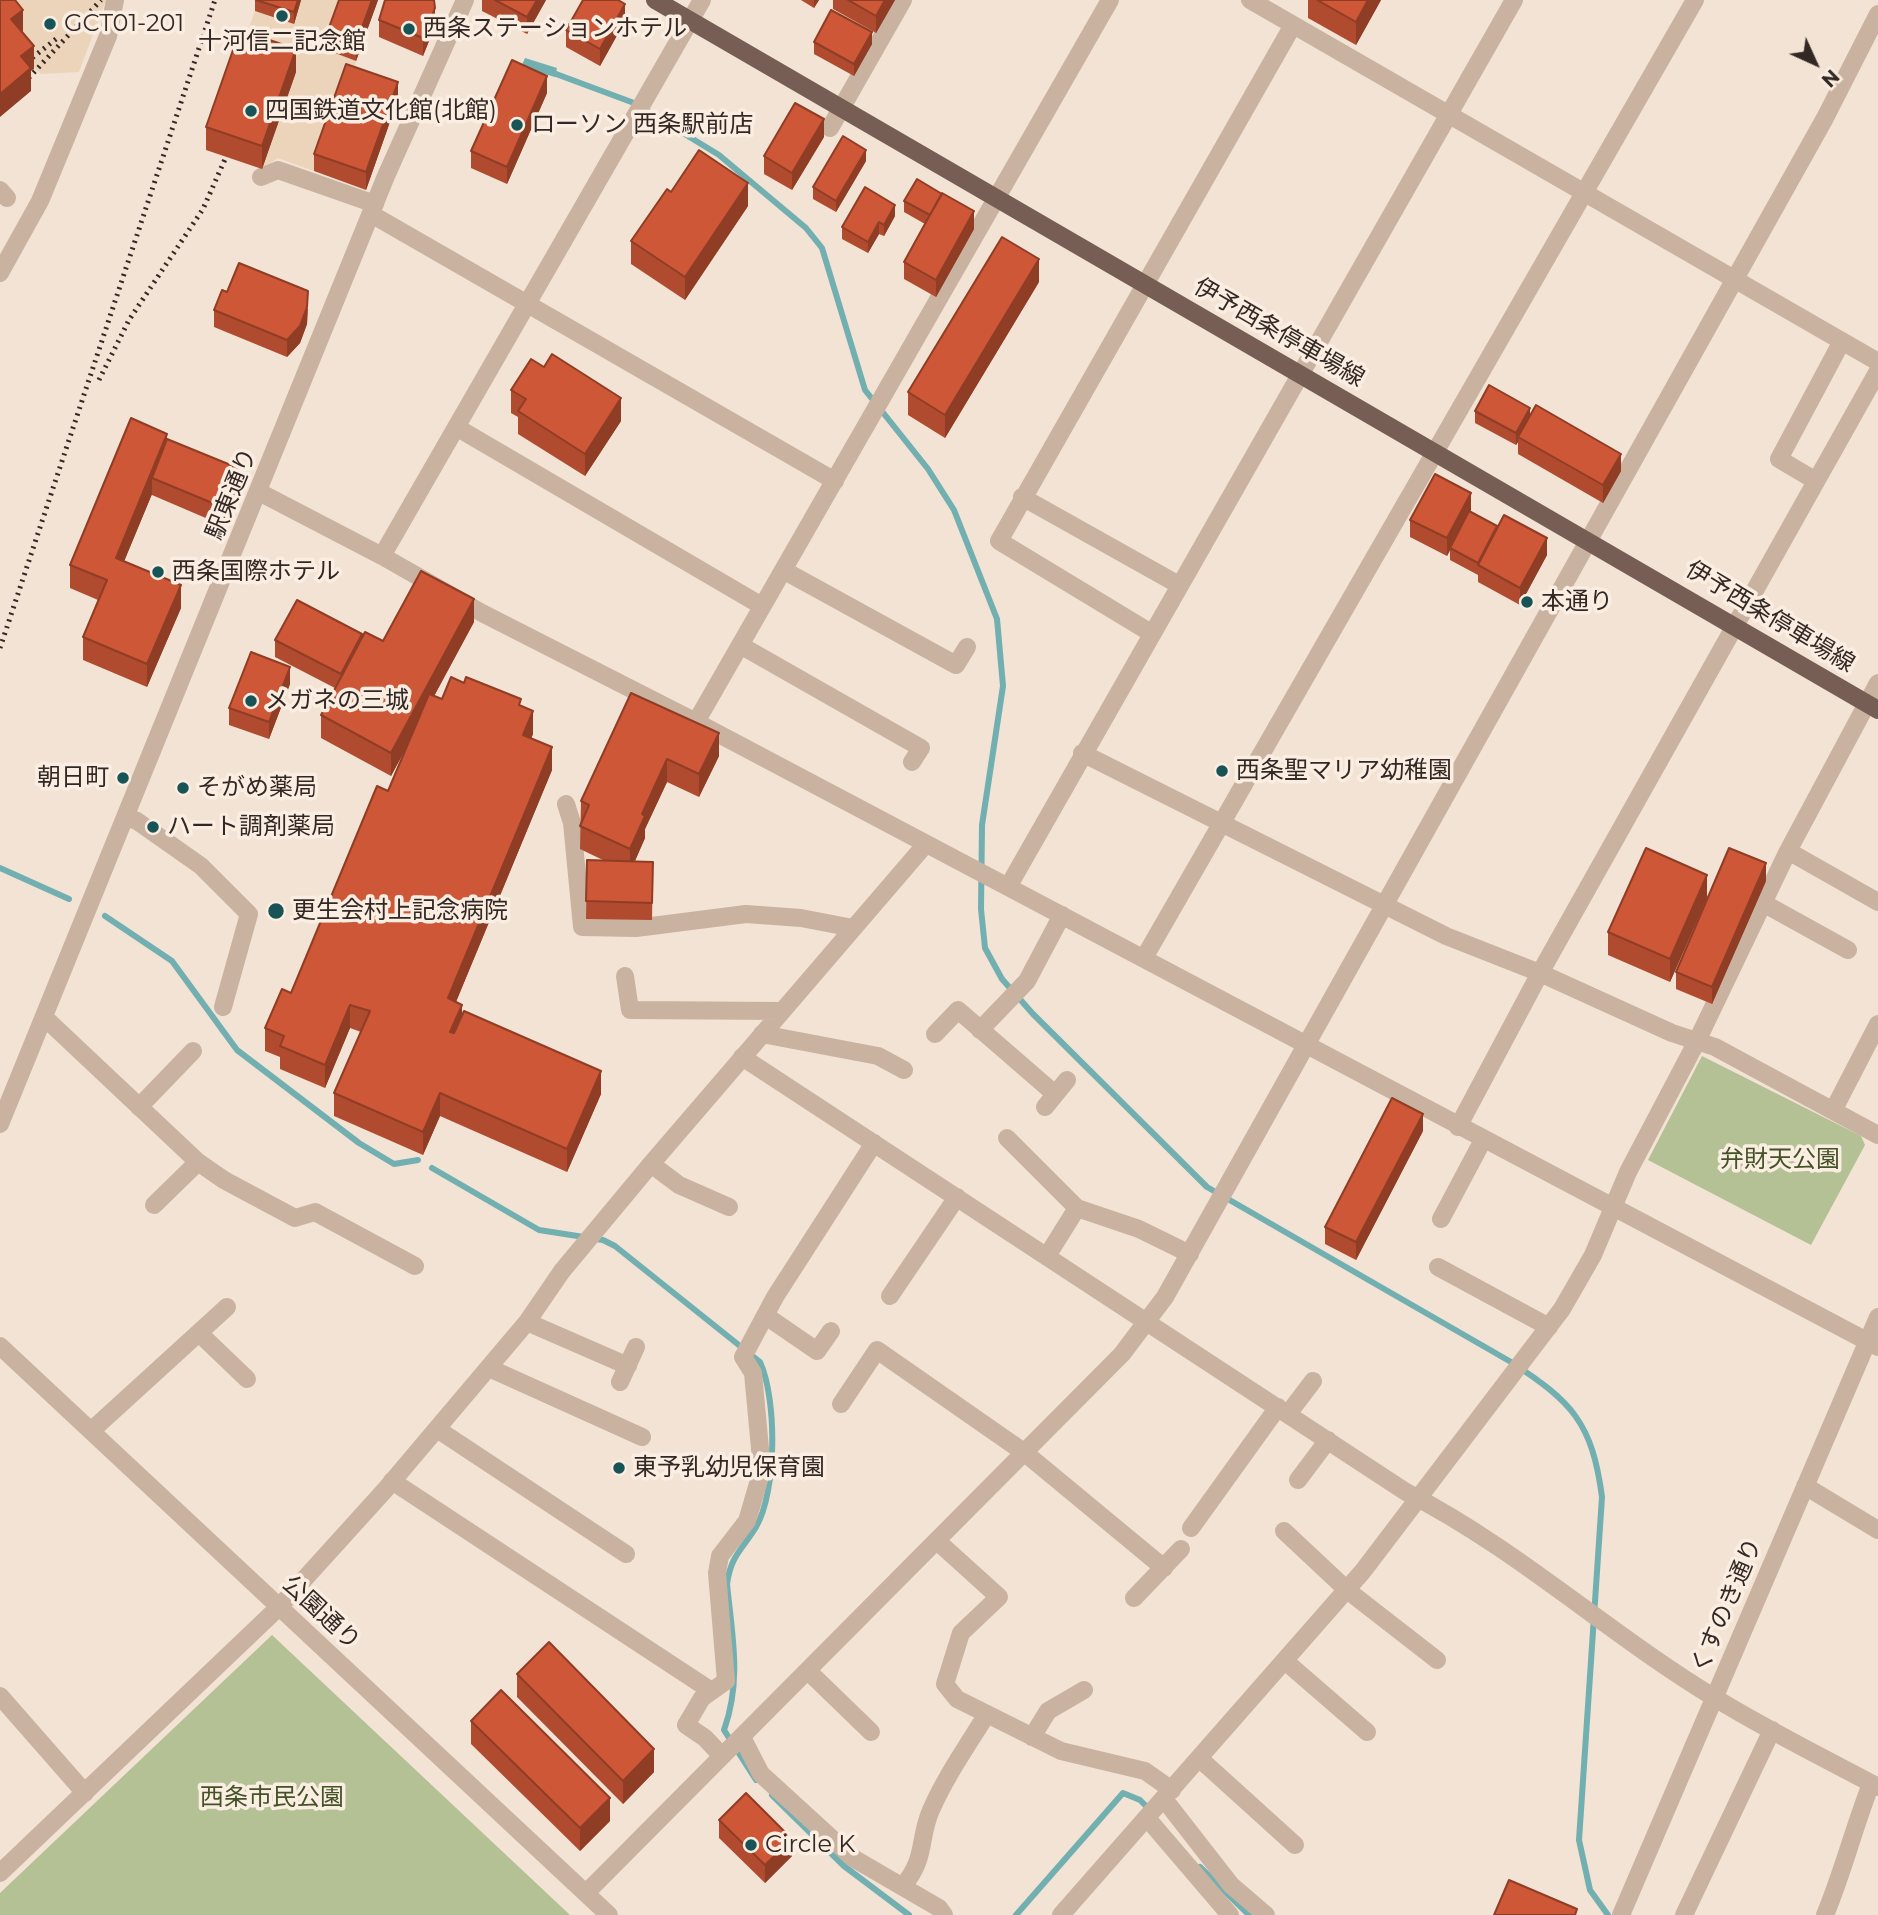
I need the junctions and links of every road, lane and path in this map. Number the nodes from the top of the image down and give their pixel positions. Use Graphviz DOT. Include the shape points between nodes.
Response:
graph roads {
  1 [pos="115,0"];
  2 [pos="654,0"];
  3 [pos="702,0"];
  4 [pos="903,0"];
  5 [pos="1110,0"];
  6 [pos="1250,0"];
  7 [pos="1514,0"];
  8 [pos="1695,0"];
  9 [pos="457,5"];
  10 [pos="1275,6"];
  11 [pos="1878,14"];
  12 [pos="690,21"];
  13 [pos="1293,25"];
  14 [pos="841,108"];
  15 [pos="1449,115"];
  16 [pos="830,128"];
  17 [pos="261,177"];
  18 [pos="1583,192"];
  19 [pos="998,198"];
  20 [pos="373,209"];
  21 [pos="0,273"];
  22 [pos="1735,278"];
  23 [pos="1145,284"];
  24 [pos="526,306"];
  25 [pos="1842,341"];
  26 [pos="1878,362"];
  27 [pos="1878,371"];
  28 [pos="1300,374"];
  29 [pos="456,427"];
  30 [pos="1434,451"];
  31 [pos="835,481"];
  32 [pos="1816,481"];
  33 [pos="259,492"];
  34 [pos="1022,496"];
  35 [pos="1588,539"];
  36 [pos="382,556"];
  37 [pos="783,570"];
  38 [pos="1179,585"];
  39 [pos="762,606"];
  40 [pos="1736,625"];
  41 [pos="1151,632"];
  42 [pos="740,645"];
  43 [pos="967,648"];
  44 [pos="1878,683"];
  45 [pos="1872,706"];
  46 [pos="696,722"];
  47 [pos="1082,753"];
  48 [pos="912,762"];
  49 [pos="566,804"];
  50 [pos="126,817"];
  51 [pos="1222,823"];
  52 [pos="925,845"];
  53 [pos="1788,851"];
  54 [pos="1008,887"];
  55 [pos="1878,902"];
  56 [pos="1763,903"];
  57 [pos="1385,905"];
  58 [pos="1062,915"];
  59 [pos="853,928"];
  60 [pos="1848,950"];
  61 [pos="1144,958"];
  62 [pos="1541,973"];
  63 [pos="625,976"];
  64 [pos="223,1007"];
  65 [pos="782,1011"];
  66 [pos="44,1017"];
  67 [pos="1878,1024"];
  68 [pos="980,1030"];
  69 [pos="762,1034"];
  70 [pos="935,1034"];
  71 [pos="1697,1041"];
  72 [pos="1306,1045"];
  73 [pos="192,1051"];
  74 [pos="742,1057"];
  75 [pos="904,1070"];
  76 [pos="1067,1080"];
  77 [pos="139,1107"];
  78 [pos="1834,1109"];
  79 [pos="0,1124"];
  80 [pos="1458,1127"];
  81 [pos="1878,1135"];
  82 [pos="1007,1138"];
  83 [pos="1483,1140"];
  84 [pos="874,1143"];
  85 [pos="198,1162"];
  86 [pos="650,1164"];
  87 [pos="957,1197"];
  88 [pos="154,1205"];
  89 [pos="729,1207"];
  90 [pos="1613,1207"];
  91 [pos="1077,1208"];
  92 [pos="1441,1219"];
  93 [pos="1190,1254"];
  94 [pos="1047,1256"];
  95 [pos="415,1266"];
  96 [pos="1438,1267"];
  97 [pos="890,1296"];
  98 [pos="227,1307"];
  99 [pos="766,1316"];
  100 [pos="1878,1317"];
  101 [pos="527,1322"];
  102 [pos="1148,1322"];
  103 [pos="1549,1327"];
  104 [pos="831,1331"];
  105 [pos="199,1333"];
  106 [pos="1872,1345"];
  107 [pos="0,1346"];
  108 [pos="636,1347"];
  109 [pos="488,1368"];
  110 [pos="247,1379"];
  111 [pos="1313,1381"];
  112 [pos="841,1404"];
  113 [pos="1283,1411"];
  114 [pos="437,1429"];
  115 [pos="91,1432"];
  116 [pos="642,1437"];
  117 [pos="1328,1440"];
  118 [pos="1024,1453"];
  119 [pos="1298,1480"];
  120 [pos="392,1481"];
  121 [pos="1805,1486"];
  122 [pos="1420,1499"];
  123 [pos="1191,1528"];
  124 [pos="1878,1530"];
  125 [pos="1284,1531"];
  126 [pos="937,1541"];
  127 [pos="1181,1549"];
  128 [pos="626,1554"];
  129 [pos="1164,1568"];
  130 [pos="1347,1590"];
  131 [pos="1134,1598"];
  132 [pos="279,1607"];
  133 [pos="1437,1660"];
  134 [pos="1285,1661"];
  135 [pos="808,1671"];
  136 [pos="710,1690"];
  137 [pos="1084,1690"];
  138 [pos="0,1696"];
  139 [pos="1714,1698"];
  140 [pos="987,1714"];
  141 [pos="1772,1730"];
  142 [pos="871,1732"];
  143 [pos="1367,1732"];
  144 [pos="742,1737"];
  145 [pos="1032,1737"];
  146 [pos="722,1756"];
  147 [pos="1200,1759"];
  148 [pos="1875,1786"];
  149 [pos="85,1793"];
  150 [pos="1166,1797"];
  151 [pos="1147,1817"];
  152 [pos="1295,1845"];
  153 [pos="0,1873"];
  154 [pos="903,1886"];
  155 [pos="586,1893"];
  156 [pos="609,1915"];
  157 [pos="944,1915"];
  158 [pos="1060,1915"];
  159 [pos="1230,1915"];
  160 [pos="1266,1915"];
  161 [pos="1621,1915"];
  162 [pos="1684,1915"];
  163 [pos="1825,1915"];
  1 -- 21 [label="street" via="108,36 45,189"];
  2 -- 12 [label="main road, 伊予西条停車場線"];
  3 -- 12 [label="street"];
  4 -- 14 [label="street"];
  5 -- 19 [label="street"];
  6 -- 10 [label="street"];
  7 -- 15 [label="street"];
  8 -- 18 [label="street"];
  9 -- 20 [label="street, 駅東通り"];
  10 -- 13 [label="street"];
  11 -- 22 [label="street"];
  12 -- 14 [label="main road, 伊予西条停車場線"];
  12 -- 24 [label="street"];
  13 -- 15 [label="street"];
  13 -- 23 [label="street"];
  14 -- 16 [label="street"];
  14 -- 19 [label="main road, 伊予西条停車場線"];
  15 -- 18 [label="street"];
  15 -- 28 [label="street"];
  17 -- 20 [label="street" via="278,170"];
  18 -- 22 [label="street"];
  18 -- 30 [label="street"];
  19 -- 23 [label="main road, 伊予西条停車場線"];
  19 -- 31 [label="street"];
  20 -- 24 [label="street"];
  20 -- 33 [label="street, 駅東通り"];
  22 -- 25 [label="street"];
  22 -- 35 [label="street"];
  23 -- 28 [label="main road, 伊予西条停車場線"];
  23 -- 34 [label="street"];
  24 -- 29 [label="street"];
  24 -- 31 [label="street"];
  25 -- 26 [label="street"];
  25 -- 32 [label="street" via="1779,459"];
  27 -- 32 [label="street"];
  28 -- 30 [label="main road, 伊予西条停車場線"];
  28 -- 38 [label="street"];
  29 -- 36 [label="street"];
  29 -- 39 [label="street"];
  30 -- 35 [label="main road, 伊予西条停車場線"];
  30 -- 51 [label="street"];
  31 -- 37 [label="street"];
  32 -- 40 [label="street"];
  33 -- 36 [label="street"];
  33 -- 50 [label="street, 駅東通り"];
  34 -- 38 [label="street"];
  34 -- 41 [label="street" via="999,541"];
  35 -- 40 [label="main road, 伊予西条停車場線"];
  35 -- 57 [label="street"];
  36 -- 46 [label="street" via="482,613"];
  37 -- 39 [label="street"];
  37 -- 43 [label="street" via="956,665"];
  38 -- 41 [label="street"];
  39 -- 42 [label="street"];
  40 -- 45 [label="main road, 伊予西条停車場線"];
  40 -- 62 [label="street"];
  41 -- 47 [label="street"];
  42 -- 46 [label="street"];
  42 -- 48 [label="street" via="921,748"];
  44 -- 45 [label="street"];
  45 -- 53 [label="street"];
  46 -- 52 [label="street"];
  47 -- 51 [label="street"];
  47 -- 54 [label="street"];
  49 -- 59 [label="street" via="582,927 636,928 746,914"];
  50 -- 64 [label="street" via="201,866 249,914"];
  50 -- 66 [label="street, 駅東通り"];
  51 -- 57 [label="street"];
  51 -- 61 [label="street"];
  52 -- 54 [label="street"];
  52 -- 59 [label="street"];
  53 -- 55 [label="street"];
  53 -- 56 [label="street"];
  54 -- 58 [label="street"];
  56 -- 60 [label="street"];
  56 -- 71 [label="street"];
  57 -- 62 [label="street" via="1446,936"];
  57 -- 72 [label="street"];
  58 -- 61 [label="street"];
  58 -- 68 [label="street" via="1027,981"];
  59 -- 65 [label="street"];
  61 -- 72 [label="street"];
  62 -- 71 [label="street"];
  62 -- 80 [label="street"];
  63 -- 65 [label="street" via="630,1010"];
  65 -- 69 [label="street"];
  66 -- 77 [label="street"];
  66 -- 79 [label="street, 駅東通り"];
  67 -- 78 [label="street"];
  68 -- 70 [label="street" via="958,1010"];
  68 -- 76 [label="street" via="1050,1100"];
  69 -- 74 [label="street"];
  69 -- 75 [label="street" via="878,1056"];
  71 -- 78 [label="street"];
  71 -- 90 [label="street"];
  72 -- 80 [label="street"];
  72 -- 93 [label="street"];
  73 -- 77 [label="street"];
  74 -- 84 [label="street"];
  74 -- 86 [label="street"];
  77 -- 85 [label="street"];
  78 -- 81 [label="street"];
  80 -- 83 [label="street"];
  82 -- 91 [label="street"];
  83 -- 90 [label="street"];
  83 -- 92 [label="street"];
  84 -- 87 [label="street"];
  84 -- 99 [label="street"];
  85 -- 88 [label="street"];
  85 -- 95 [label="street" via="295,1218 315,1212"];
  86 -- 89 [label="street" via="679,1185"];
  86 -- 101 [label="street"];
  87 -- 94 [label="street"];
  87 -- 97 [label="street"];
  90 -- 103 [label="street" via="1593,1255"];
  90 -- 106 [label="street"];
  91 -- 93 [label="street" via="1139,1229"];
  91 -- 94 [label="street"];
  93 -- 102 [label="street"];
  94 -- 102 [label="street"];
  96 -- 103 [label="street"];
  98 -- 105 [label="street"];
  99 -- 104 [label="street" via="817,1352"];
  99 -- 136 [label="street" via="746,1352 753,1373 762,1470 747,1521 720,1556 717,1573 726,1681"];
  100 -- 106 [label="street, くすのき通り"];
  101 -- 108 [label="street" via="624,1374"];
  101 -- 109 [label="street"];
  102 -- 113 [label="street"];
  102 -- 118 [label="street"];
  103 -- 122 [label="street"];
  105 -- 110 [label="street"];
  105 -- 115 [label="street"];
  106 -- 121 [label="street, くすのき通り"];
  107 -- 115 [label="street, 公園通り"];
  109 -- 114 [label="street"];
  109 -- 116 [label="street"];
  111 -- 113 [label="street"];
  112 -- 118 [label="street" via="877,1350"];
  113 -- 117 [label="street"];
  113 -- 123 [label="street"];
  114 -- 120 [label="street"];
  114 -- 128 [label="street"];
  115 -- 132 [label="street, 公園通り"];
  117 -- 119 [label="street"];
  117 -- 122 [label="street"];
  118 -- 126 [label="street"];
  118 -- 129 [label="street"];
  120 -- 132 [label="street"];
  120 -- 136 [label="street"];
  121 -- 124 [label="street"];
  121 -- 139 [label="street, くすのき通り"];
  122 -- 130 [label="street"];
  122 -- 139 [label="street" via="1582,1604"];
  125 -- 130 [label="street"];
  126 -- 135 [label="street"];
  126 -- 140 [label="street" via="999,1597 961,1633 945,1684 957,1699"];
  127 -- 129 [label="street"];
  129 -- 131 [label="street"];
  130 -- 133 [label="street"];
  130 -- 134 [label="street"];
  132 -- 149 [label="street"];
  132 -- 155 [label="street, 公園通り"];
  134 -- 143 [label="street"];
  134 -- 147 [label="street"];
  135 -- 142 [label="street"];
  135 -- 144 [label="street"];
  136 -- 146 [label="street" via="686,1725"];
  137 -- 145 [label="street" via="1048,1711"];
  138 -- 149 [label="street"];
  139 -- 141 [label="street"];
  139 -- 161 [label="street, くすのき通り"];
  140 -- 145 [label="street"];
  140 -- 154 [label="street" via="944,1783 929,1814 916,1870"];
  141 -- 148 [label="street"];
  141 -- 162 [label="street"];
  144 -- 146 [label="street"];
  144 -- 154 [label="street" via="761,1774 853,1858"];
  145 -- 150 [label="street" via="1061,1751 1145,1771"];
  146 -- 155 [label="street"];
  147 -- 150 [label="street"];
  147 -- 152 [label="street"];
  148 -- 163 [label="street" via="1852,1832"];
  149 -- 153 [label="street"];
  150 -- 151 [label="street"];
  150 -- 160 [label="street" via="1231,1885"];
  151 -- 158 [label="street"];
  151 -- 159 [label="street"];
  154 -- 157 [label="street"];
  155 -- 156 [label="street, 公園通り"];
}
